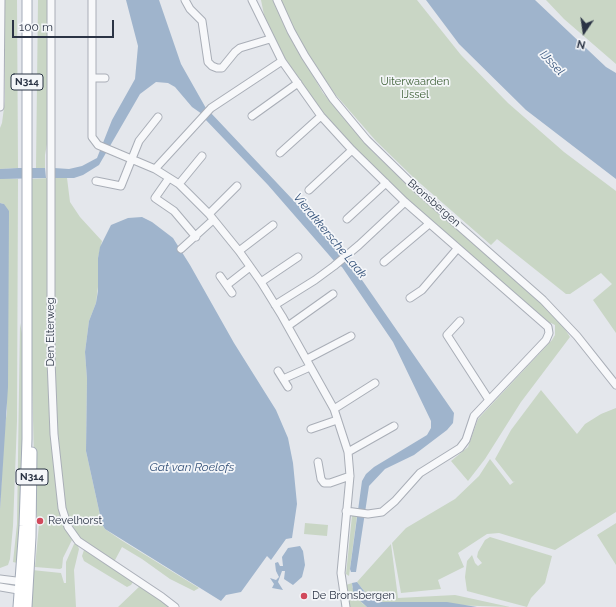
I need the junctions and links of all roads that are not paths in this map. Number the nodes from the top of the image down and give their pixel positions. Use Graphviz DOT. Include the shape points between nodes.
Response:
graph roads {
  1 [pos="1,0"];
  2 [pos="27,0"];
  3 [pos="51,0"];
  4 [pos="92,0"];
  5 [pos="185,0"];
  6 [pos="252,0"];
  7 [pos="277,0"];
  8 [pos="270,39"];
  9 [pos="0,42"];
  10 [pos="282,61"];
  11 [pos="93,78"];
  12 [pos="105,78"];
  13 [pos="298,83"];
  14 [pos="0,107"];
  15 [pos="252,116"];
  16 [pos="321,116"];
  17 [pos="158,117"];
  18 [pos="352,150"];
  19 [pos="280,152"];
  20 [pos="202,156"];
  21 [pos="132,158"];
  22 [pos="155,169"];
  23 [pos="169,178"];
  24 [pos="96,181"];
  25 [pos="386,183"];
  26 [pos="179,184"];
  27 [pos="237,186"];
  28 [pos="308,190"];
  29 [pos="405,202"];
  30 [pos="211,217"];
  31 [pos="347,219"];
  32 [pos="429,224"];
  33 [pos="273,225"];
  34 [pos="196,236"];
  35 [pos="181,249"];
  36 [pos="458,249"];
  37 [pos="239,252"];
  38 [pos="298,257"];
  39 [pos="384,262"];
  40 [pos="250,267"];
  41 [pos="220,276"];
  42 [pos="261,282"];
  43 [pos="227,285"];
  44 [pos="232,293"];
  45 [pos="333,294"];
  46 [pos="410,298"];
  47 [pos="275,305"];
  48 [pos="460,321"];
  49 [pos="288,326"];
  50 [pos="351,336"];
  51 [pos="309,363"];
  52 [pos="278,371"];
  53 [pos="283,379"];
  54 [pos="375,383"];
  55 [pos="616,385"];
  56 [pos="288,387"];
  57 [pos="489,400"];
  58 [pos="334,409"];
  59 [pos="337,420"];
  60 [pos="394,426"];
  61 [pos="311,429"];
  62 [pos="348,452"];
  63 [pos="318,462"];
  64 [pos="350,476"];
  65 [pos="346,511"];
  66 [pos="0,579"];
  67 [pos="24,586"];
  68 [pos="0,587"];
  69 [pos="18,607"];
  70 [pos="27,607"];
  71 [pos="174,607"];
  72 [pos="346,607"];
  1 -- 9 [label="street"];
  2 -- 67 [label="main road, N314"];
  3 -- 71 [label="street, Den Elterweg" via="51,360 54,434 62,508 68,527 78,541"];
  4 -- 11 [label="street"];
  5 -- 8 [label="street" via="202,21 208,62 212,66 222,68 240,48"];
  6 -- 8 [label="street, Bronsbergen"];
  7 -- 55 [label="street, Bronsbergen" via="305,56 333,99 367,140 417,189 543,300 577,336"];
  8 -- 10 [label="street, Bronsbergen"];
  9 -- 14 [label="street"];
  10 -- 13 [label="street, Bronsbergen"];
  10 -- 22 [label="street" via="211,108"];
  11 -- 12 [label="street"];
  11 -- 21 [label="street" via="92,137 98,145"];
  13 -- 15 [label="street"];
  13 -- 16 [label="street, Bronsbergen"];
  16 -- 18 [label="street, Bronsbergen"];
  16 -- 19 [label="street"];
  17 -- 21 [label="street" via="143,135"];
  18 -- 25 [label="street, Bronsbergen"];
  18 -- 28 [label="street"];
  20 -- 26 [label="street"];
  21 -- 22 [label="street"];
  21 -- 24 [label="street" via="121,186"];
  22 -- 23 [label="street"];
  23 -- 26 [label="street"];
  23 -- 34 [label="street" via="155,198 174,211"];
  25 -- 29 [label="street, Bronsbergen"];
  25 -- 31 [label="street"];
  26 -- 30 [label="street"];
  27 -- 30 [label="street"];
  29 -- 32 [label="street, Bronsbergen"];
  29 -- 47 [label="street, Bronsbergen" via="334,266"];
  30 -- 34 [label="street"];
  30 -- 37 [label="street"];
  32 -- 36 [label="street, Bronsbergen"];
  32 -- 39 [label="street, Bronsbergen"];
  33 -- 37 [label="street"];
  34 -- 35 [label="street"];
  36 -- 46 [label="street" via="422,290"];
  36 -- 57 [label="street, Bronsbergen" via="548,327 546,340"];
  37 -- 40 [label="street"];
  38 -- 42 [label="street"];
  40 -- 42 [label="street"];
  40 -- 43 [label="street"];
  41 -- 43 [label="street"];
  42 -- 47 [label="street"];
  43 -- 44 [label="street"];
  45 -- 49 [label="street"];
  47 -- 49 [label="street"];
  48 -- 57 [label="street" via="447,335"];
  49 -- 51 [label="street"];
  50 -- 51 [label="street"];
  51 -- 53 [label="street"];
  51 -- 58 [label="street"];
  52 -- 53 [label="street"];
  53 -- 56 [label="street"];
  54 -- 58 [label="street"];
  57 -- 65 [label="street, Bronsbergen" via="474,416 466,440 460,448 420,473 382,512 368,514"];
  58 -- 59 [label="street"];
  59 -- 61 [label="street"];
  59 -- 62 [label="street"];
  60 -- 62 [label="street"];
  62 -- 64 [label="street"];
  63 -- 64 [label="street" via="324,483"];
  64 -- 65 [label="street"];
  65 -- 72 [label="street" via="341,581"];
  66 -- 67 [label="street"];
  67 -- 68 [label="street"];
  67 -- 69 [label="main road, N314"];
  67 -- 70 [label="main road, N314"];
}
